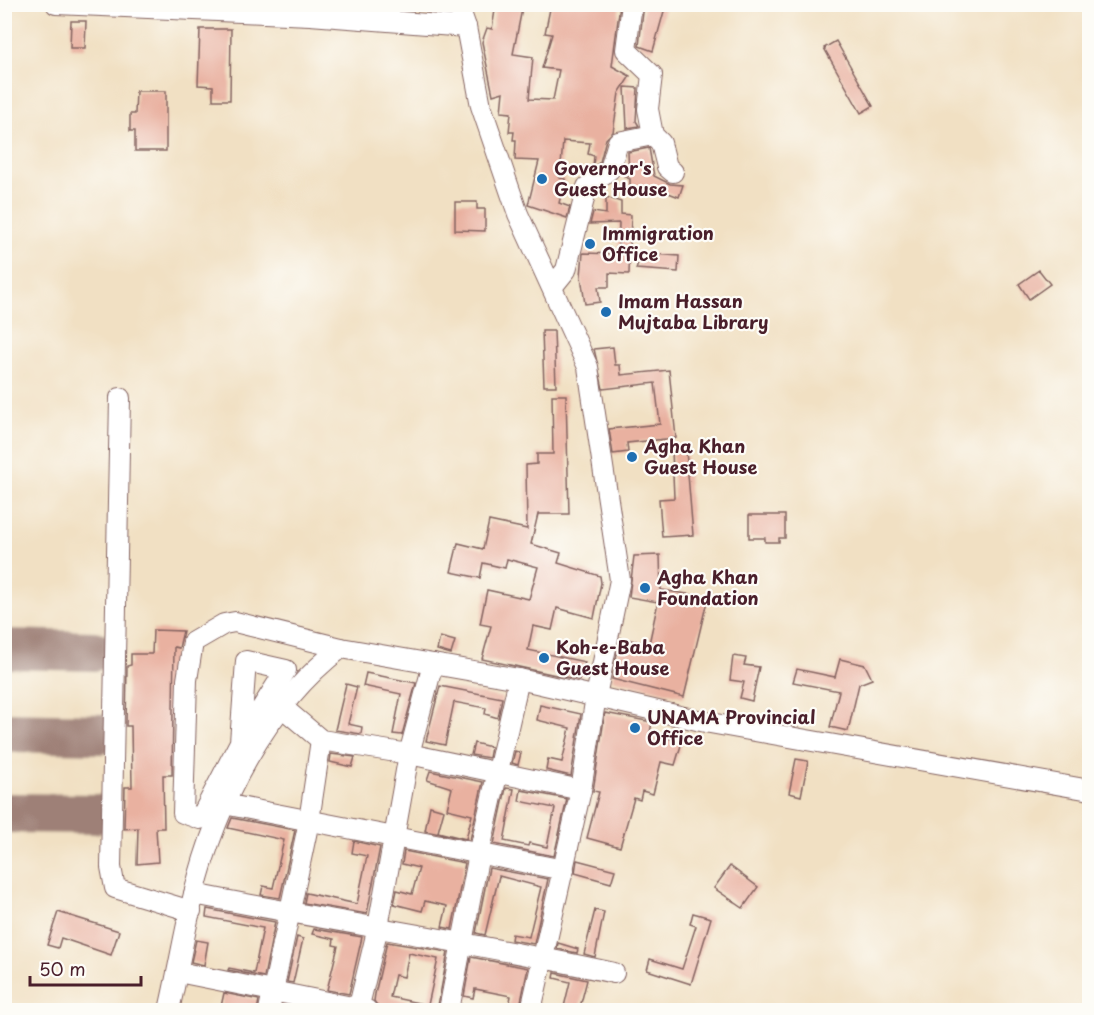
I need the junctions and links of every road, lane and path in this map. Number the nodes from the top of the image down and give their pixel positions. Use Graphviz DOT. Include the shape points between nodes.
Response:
graph roads {
  1 [pos="56,4"];
  2 [pos="458,4"];
  3 [pos="632,4"];
  4 [pos="466,27"];
  5 [pos="652,135"];
  6 [pos="673,172"];
  7 [pos="553,286"];
  8 [pos="120,398"];
  9 [pos="341,648"];
  10 [pos="434,664"];
  11 [pos="519,679"];
  12 [pos="596,696"];
  13 [pos="282,707"];
  14 [pos="321,740"];
  15 [pos="240,742"];
  16 [pos="410,754"];
  17 [pos="498,773"];
  18 [pos="581,790"];
  19 [pos="1089,790"];
  20 [pos="224,804"];
  21 [pos="309,821"];
  22 [pos="393,839"];
  23 [pos="479,854"];
  24 [pos="564,870"];
  25 [pos="192,902"];
  26 [pos="288,913"];
  27 [pos="378,927"];
  28 [pos="462,941"];
  29 [pos="544,958"];
  30 [pos="178,972"];
  31 [pos="614,973"];
  32 [pos="271,1001"];
  33 [pos="361,1010"];
  34 [pos="169,1011"];
  35 [pos="449,1011"];
  36 [pos="531,1011"];
  1 -- 4 [label="street" via="310,15"];
  2 -- 4 [label="street"];
  3 -- 5 [label="street" via="626,50 652,75 648,109"];
  4 -- 7 [label="street" via="481,106 518,214"];
  5 -- 6 [label="street" via="661,143 667,167"];
  5 -- 7 [label="street" via="618,142 610,169 587,187 566,270"];
  7 -- 12 [label="street" via="588,367 620,580"];
  8 -- 25 [label="street" via="111,867 115,888"];
  9 -- 10 [label="street"];
  9 -- 13 [label="street" via="321,663"];
  9 -- 15 [label="street" via="235,622 193,642 187,680 183,813 200,819"];
  10 -- 11 [label="street"];
  10 -- 16 [label="street"];
  11 -- 12 [label="street"];
  11 -- 17 [label="street"];
  12 -- 18 [label="street"];
  12 -- 19 [label="street" via="710,723"];
  13 -- 14 [label="street"];
  13 -- 20 [label="street"];
  14 -- 16 [label="street"];
  14 -- 21 [label="street"];
  16 -- 17 [label="street"];
  16 -- 22 [label="street"];
  17 -- 18 [label="street"];
  17 -- 23 [label="street"];
  18 -- 24 [label="street"];
  20 -- 21 [label="street"];
  20 -- 25 [label="street"];
  21 -- 22 [label="street"];
  21 -- 26 [label="street"];
  22 -- 23 [label="street"];
  22 -- 27 [label="street"];
  23 -- 24 [label="street"];
  23 -- 28 [label="street"];
  24 -- 29 [label="street"];
  25 -- 26 [label="street"];
  25 -- 30 [label="street"];
  26 -- 27 [label="street"];
  26 -- 32 [label="street"];
  27 -- 28 [label="street"];
  27 -- 33 [label="street"];
  28 -- 29 [label="street"];
  28 -- 35 [label="street"];
  29 -- 31 [label="street"];
  29 -- 36 [label="street"];
  30 -- 32 [label="street"];
  30 -- 34 [label="street"];
  32 -- 33 [label="street"];
}
